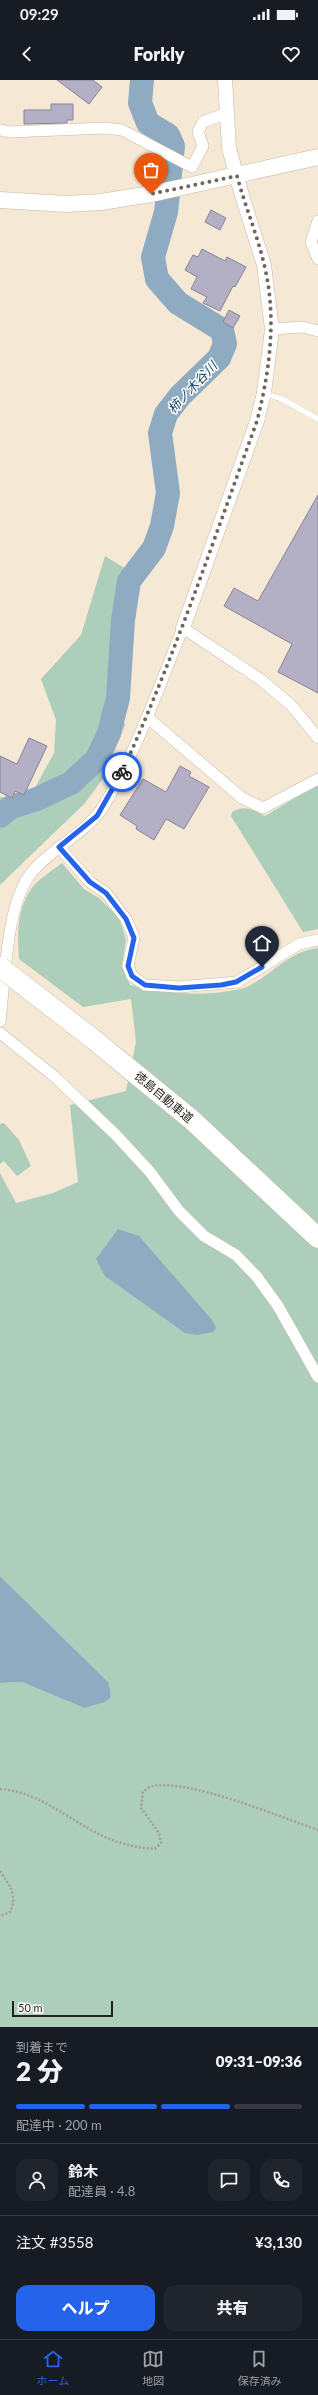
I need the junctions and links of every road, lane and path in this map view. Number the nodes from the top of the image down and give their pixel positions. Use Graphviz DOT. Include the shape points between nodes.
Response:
graph roads {
  1 [pos="225,80"];
  2 [pos="227,113"];
  3 [pos="0,130"];
  4 [pos="318,157"];
  5 [pos="237,176"];
  6 [pos="0,200"];
  7 [pos="318,221"];
  8 [pos="314,242"];
  9 [pos="318,258"];
  10 [pos="272,328"];
  11 [pos="318,331"];
  12 [pos="264,393"];
  13 [pos="318,419"];
  14 [pos="183,628"];
  15 [pos="147,717"];
  16 [pos="318,738"];
  17 [pos="318,779"];
  18 [pos="59,847"];
  19 [pos="318,940"];
  20 [pos="0,967"];
  21 [pos="0,1021"];
  22 [pos="0,1033"];
  23 [pos="318,1238"];
  24 [pos="318,1376"];
  25 [pos="0,1789"];
  26 [pos="318,1830"];
  27 [pos="0,1871"];
  28 [pos="0,1916"];
  1 -- 2 [label="street"];
  2 -- 3 [label="street" via="203,122 198,132 203,146 192,167 122,130"];
  2 -- 5 [label="street" via="229,148"];
  4 -- 5 [label="main road"];
  5 -- 6 [label="main road" via="151,194 68,204"];
  5 -- 10 [label="street" via="264,265"];
  7 -- 8 [label="street"];
  8 -- 9 [label="street"];
  10 -- 11 [label="street" via="303,327"];
  10 -- 12 [label="street"];
  12 -- 13 [label="lane" via="282,399"];
  12 -- 14 [label="street" via="257,421"];
  14 -- 15 [label="street"];
  14 -- 16 [label="street" via="260,679 292,706"];
  15 -- 17 [label="street" via="242,798 263,808"];
  15 -- 18 [label="street" via="106,803 89,825"];
  18 -- 19 [label="street" via="90,882 106,893 126,919 134,938 128,966 132,976 145,985 179,988 236,982 299,944"];
  18 -- 21 [label="street" via="32,872 20,893 12,915"];
  20 -- 23 [label="highway, 徳島自動車道, bridge" via="192,1120"];
  22 -- 24 [label="street" via="55,1077 116,1135 150,1172 179,1211 204,1236 236,1255 257,1277 278,1306"];
  25 -- 26 [label="path" via="32,1797 59,1809 104,1836 134,1847 155,1849 161,1843 159,1833 141,1808 143,1792 152,1786 170,1785 203,1791"];
  27 -- 28 [label="path" via="13,1890 15,1902 10,1912"];
}
